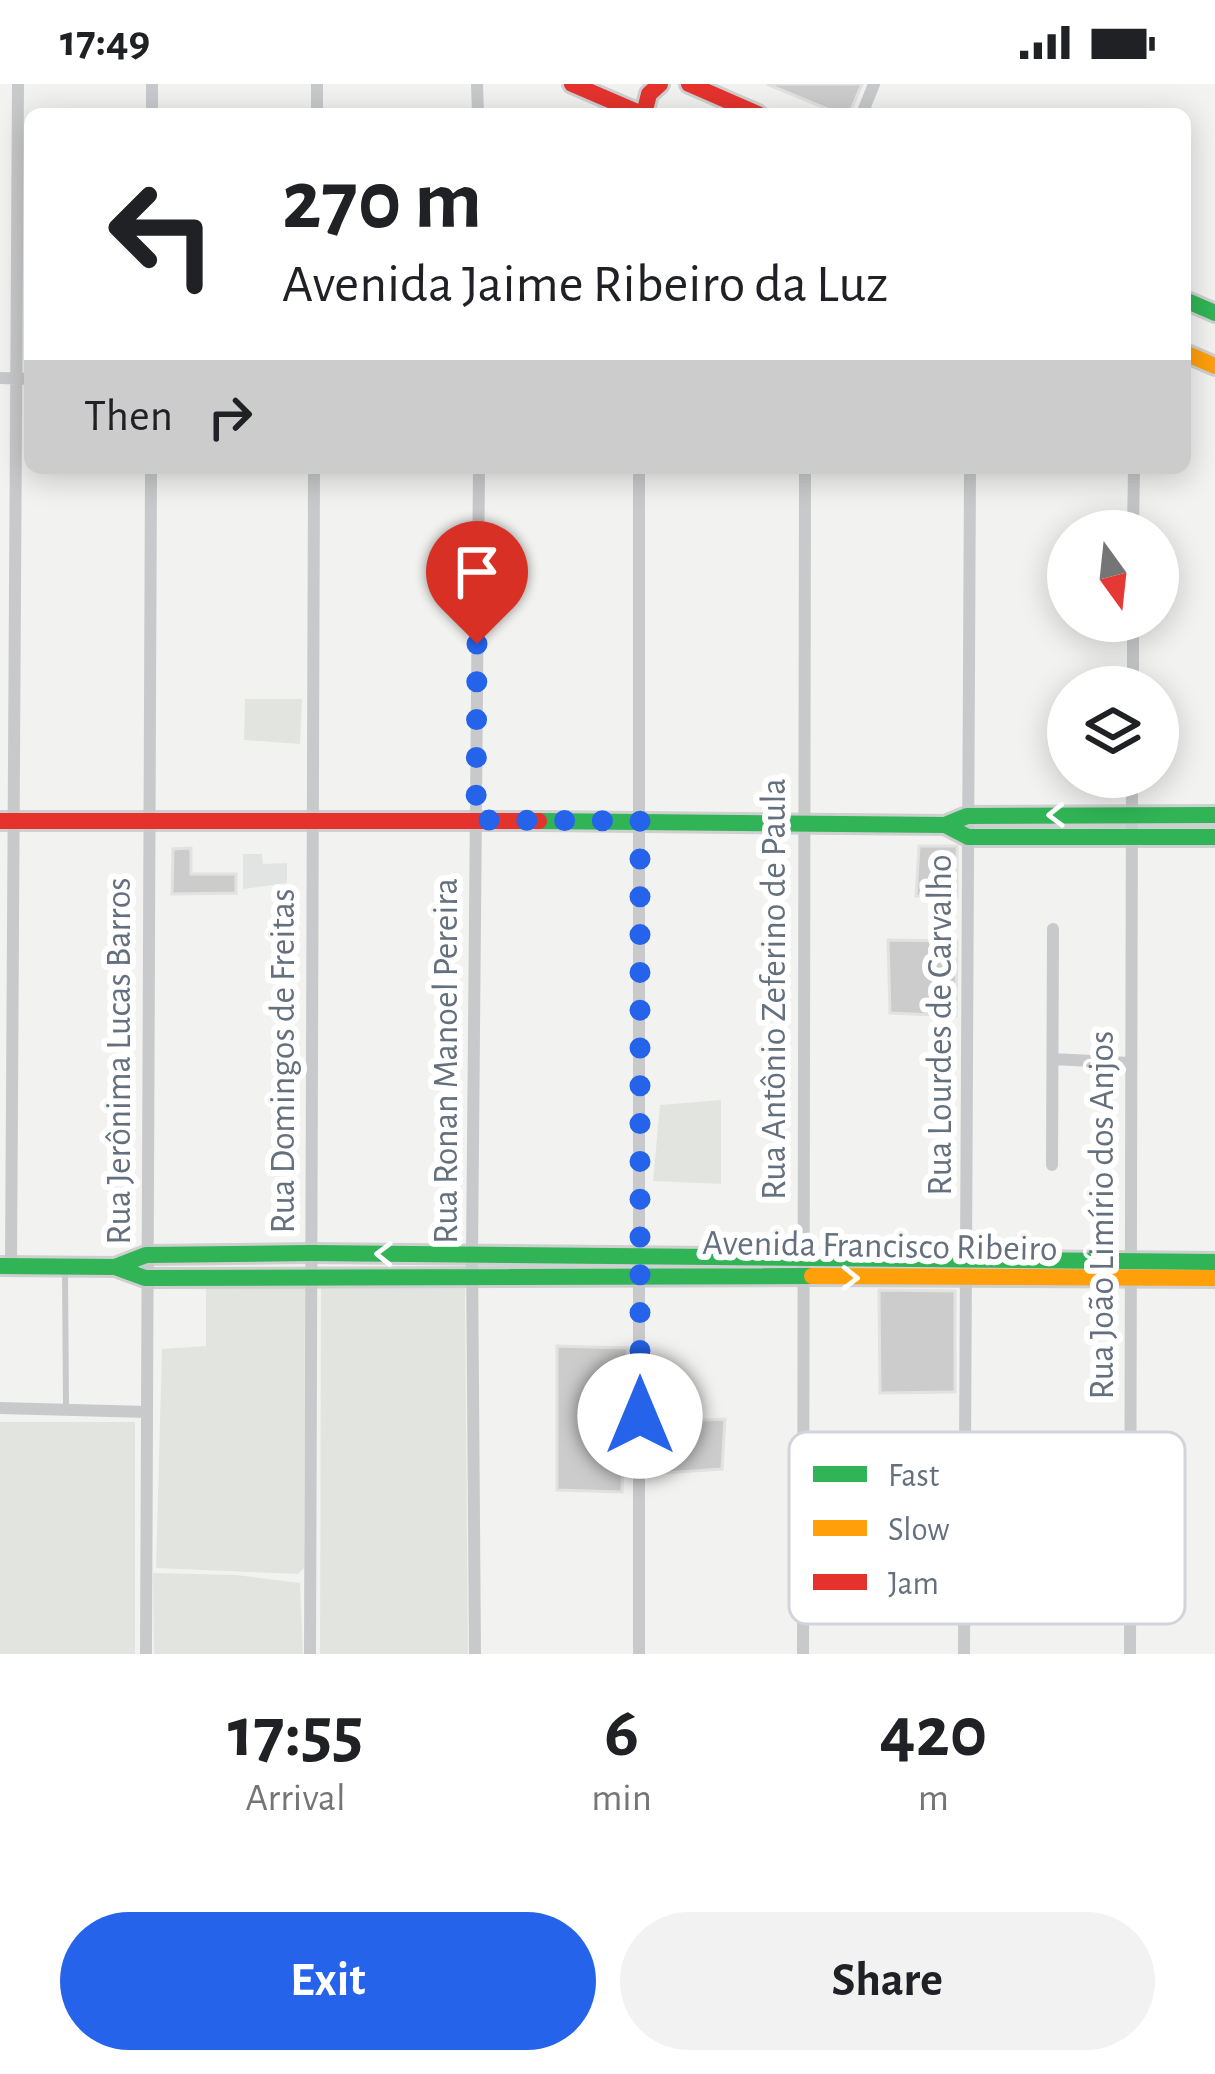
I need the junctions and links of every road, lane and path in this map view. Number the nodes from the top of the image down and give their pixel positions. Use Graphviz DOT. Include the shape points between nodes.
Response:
graph roads {
  1 [pos="18,84"];
  2 [pos="572,84"];
  3 [pos="689,84"];
  4 [pos="629,108"];
  5 [pos="744,108"];
  6 [pos="0,378"];
  7 [pos="23,379"];
  8 [pos="152,474"];
  9 [pos="314,474"];
  10 [pos="478,474"];
  11 [pos="639,474"];
  12 [pos="805,474"];
  13 [pos="970,474"];
  14 [pos="1134,474"];
  15 [pos="1133,510"];
  16 [pos="1132,798"];
  17 [pos="1132,813"];
  18 [pos="1215,815"];
  19 [pos="968,816"];
  20 [pos="149,819"];
  21 [pos="476,820"];
  22 [pos="7,821"];
  23 [pos="311,821"];
  24 [pos="640,821"];
  25 [pos="803,823"];
  26 [pos="945,825"];
  27 [pos="1130,836"];
  28 [pos="968,837"];
  29 [pos="1215,837"];
  30 [pos="1054,929"];
  31 [pos="1053,1059"];
  32 [pos="1130,1063"];
  33 [pos="1052,1165"];
  34 [pos="311,1252"];
  35 [pos="219,1254"];
  36 [pos="146,1255"];
  37 [pos="801,1257"];
  38 [pos="1215,1262"];
  39 [pos="472,1264"];
  40 [pos="640,1264"];
  41 [pos="5,1266"];
  42 [pos="65,1266"];
  43 [pos="115,1267"];
  44 [pos="1130,1270"];
  45 [pos="967,1271"];
  46 [pos="311,1274"];
  47 [pos="220,1276"];
  48 [pos="145,1278"];
  49 [pos="801,1278"];
  50 [pos="1215,1279"];
  51 [pos="66,1407"];
  52 [pos="0,1408"];
  53 [pos="147,1412"];
  54 [pos="802,1432"];
  55 [pos="966,1432"];
  56 [pos="1130,1432"];
  57 [pos="803,1624"];
  58 [pos="964,1624"];
  59 [pos="146,1654"];
  60 [pos="310,1654"];
  61 [pos="475,1654"];
  62 [pos="639,1654"];
  63 [pos="803,1654"];
  64 [pos="964,1654"];
  1 -- 7 [label="street"];
  2 -- 4 [label="street"];
  3 -- 5 [label="street"];
  6 -- 7 [label="street"];
  7 -- 22 [label="street"];
  8 -- 20 [label="street, Rua Jerônima Lucas Barros"];
  9 -- 23 [label="street, Rua Domingos de Freitas"];
  10 -- 21 [label="street, Rua Ronan Manoel Pereira"];
  11 -- 24 [label="street"];
  12 -- 25 [label="street, Rua Antônio Zeferino de Paula"];
  13 -- 19 [label="street, Rua Lourdes de Carvalho"];
  14 -- 15 [label="street"];
  16 -- 17 [label="street, Rua João Limírio dos Anjos"];
  17 -- 18 [label="street"];
  17 -- 19 [label="street, one-way"];
  17 -- 27 [label="street, Rua João Limírio dos Anjos"];
  19 -- 26 [label="street"];
  19 -- 28 [label="street, Rua Lourdes de Carvalho"];
  20 -- 22 [label="street"];
  20 -- 23 [label="street"];
  20 -- 36 [label="street, Rua Jerônima Lucas Barros"];
  21 -- 23 [label="street"];
  21 -- 24 [label="street"];
  21 -- 39 [label="street, Rua Ronan Manoel Pereira"];
  22 -- 41 [label="street"];
  23 -- 34 [label="street, Rua Domingos de Freitas"];
  24 -- 25 [label="street"];
  24 -- 40 [label="street"];
  25 -- 26 [label="street"];
  25 -- 37 [label="street, Rua Antônio Zeferino de Paula"];
  26 -- 28 [label="street"];
  27 -- 28 [label="street"];
  27 -- 29 [label="street"];
  27 -- 32 [label="street, Rua João Limírio dos Anjos"];
  28 -- 45 [label="street, Rua Lourdes de Carvalho"];
  30 -- 31 [label="street"];
  31 -- 32 [label="street"];
  31 -- 33 [label="street"];
  32 -- 44 [label="street, Rua João Limírio dos Anjos"];
  34 -- 35 [label="street, Avenida Francisco Ribeiro"];
  39 -- 34 [label="street, Avenida Francisco Ribeiro, one-way"];
  34 -- 46 [label="street, Rua Domingos de Freitas"];
  35 -- 36 [label="street, Avenida Francisco Ribeiro"];
  35 -- 47 [label="street"];
  36 -- 43 [label="street, Avenida Francisco Ribeiro"];
  36 -- 48 [label="street, Rua Jerônima Lucas Barros"];
  37 -- 40 [label="street, Avenida Francisco Ribeiro"];
  37 -- 45 [label="street, Avenida Francisco Ribeiro"];
  37 -- 49 [label="street, Rua Antônio Zeferino de Paula"];
  38 -- 44 [label="street, Avenida Francisco Ribeiro"];
  39 -- 40 [label="street, Avenida Francisco Ribeiro"];
  39 -- 46 [label="street, Avenida Francisco Ribeiro"];
  39 -- 61 [label="street, Rua Ronan Manoel Pereira"];
  40 -- 49 [label="street, Avenida Francisco Ribeiro"];
  40 -- 62 [label="street"];
  41 -- 42 [label="street, Avenida Francisco Ribeiro"];
  42 -- 43 [label="street, Avenida Francisco Ribeiro"];
  42 -- 51 [label="lane"];
  43 -- 48 [label="street, Avenida Francisco Ribeiro"];
  44 -- 45 [label="street, Avenida Francisco Ribeiro"];
  44 -- 50 [label="street, Avenida Francisco Ribeiro"];
  44 -- 56 [label="street, Rua João Limírio dos Anjos"];
  49 -- 45 [label="street, Avenida Francisco Ribeiro, one-way"];
  45 -- 55 [label="street, Rua Lourdes de Carvalho"];
  46 -- 47 [label="street, Avenida Francisco Ribeiro"];
  46 -- 60 [label="street, Rua Domingos de Freitas"];
  47 -- 48 [label="street, Avenida Francisco Ribeiro"];
  48 -- 53 [label="street, Rua Jerônima Lucas Barros"];
  49 -- 54 [label="street, Rua Antônio Zeferino de Paula"];
  51 -- 52 [label="street"];
  51 -- 53 [label="street"];
  53 -- 59 [label="street, Rua Jerônima Lucas Barros"];
  57 -- 63 [label="street, Rua Antônio Zeferino de Paula"];
  58 -- 64 [label="street, Rua Lourdes de Carvalho"];
}
